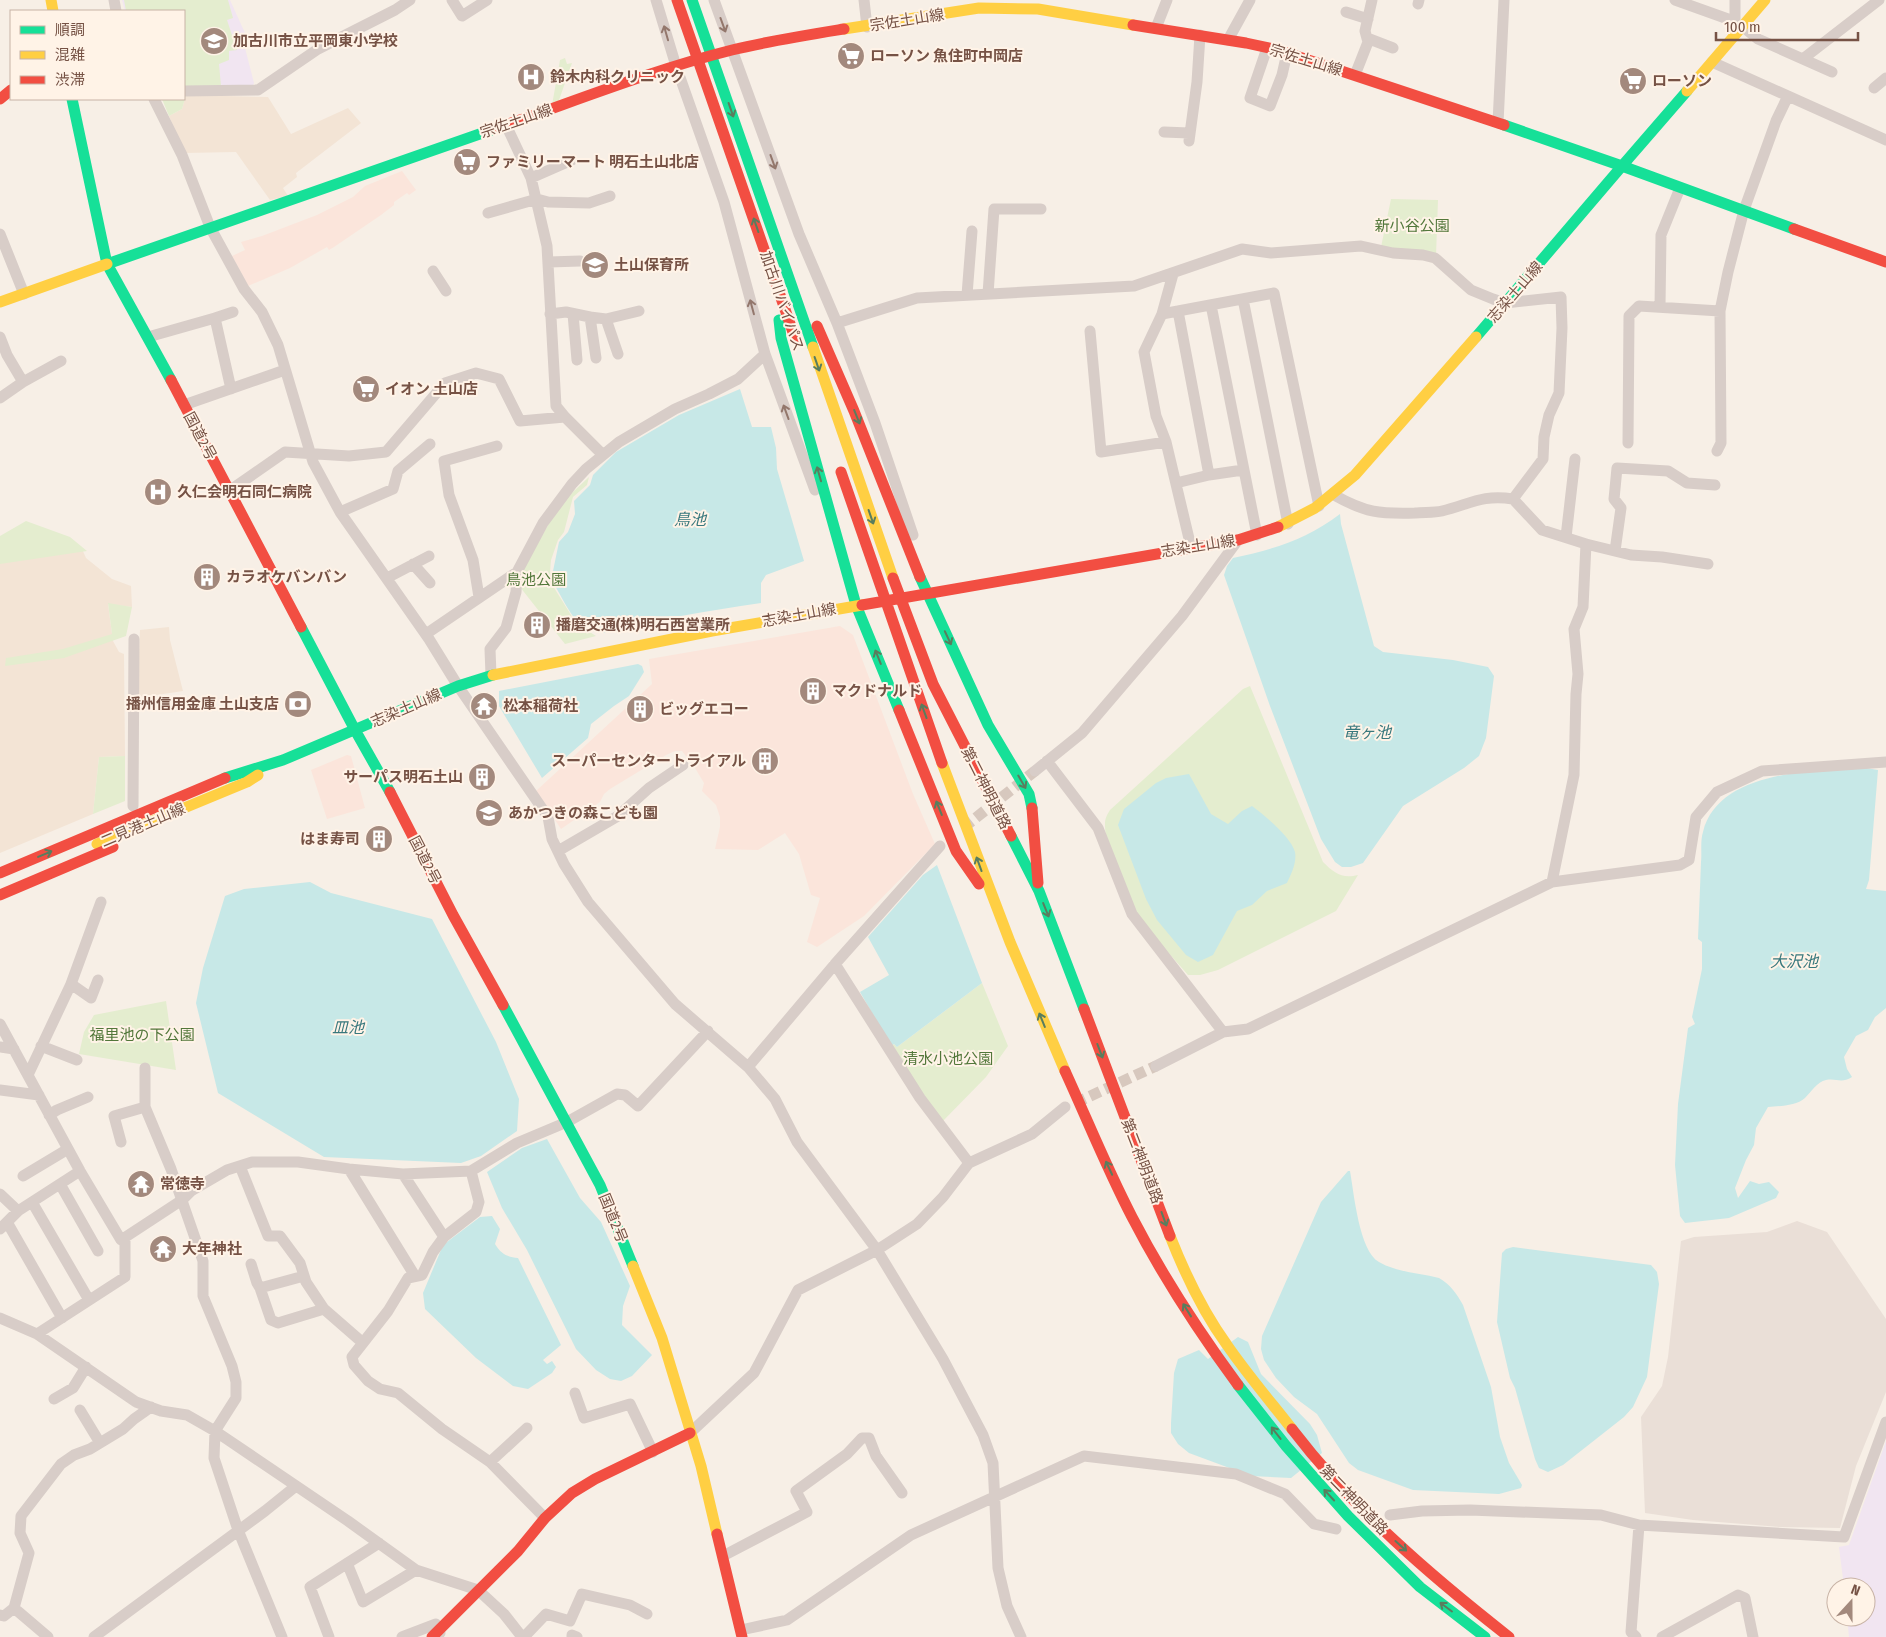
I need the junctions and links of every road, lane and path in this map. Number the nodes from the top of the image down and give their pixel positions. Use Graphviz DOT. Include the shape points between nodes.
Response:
graph roads {
  1 [pos="63,0"];
  2 [pos="410,0"];
  3 [pos="452,0"];
  4 [pos="487,0"];
  5 [pos="656,0"];
  6 [pos="677,0"];
  7 [pos="692,0"];
  8 [pos="714,0"];
  9 [pos="864,0"];
  10 [pos="1167,0"];
  11 [pos="1250,0"];
  12 [pos="1372,0"];
  13 [pos="1504,0"];
  14 [pos="1675,0"];
  15 [pos="1735,0"];
  16 [pos="1765,0"];
  17 [pos="1879,0"];
  18 [pos="1039,4"];
  19 [pos="52,6"];
  20 [pos="1346,12"];
  21 [pos="1368,19"];
  22 [pos="1739,24"];
  23 [pos="867,27"];
  24 [pos="1156,28"];
  25 [pos="1364,33"];
  26 [pos="1200,35"];
  27 [pos="1228,40"];
  28 [pos="1266,48"];
  29 [pos="1392,48"];
  30 [pos="732,50"];
  31 [pos="1286,53"];
  32 [pos="1804,58"];
  33 [pos="1712,62"];
  34 [pos="676,66"];
  35 [pos="1832,72"];
  36 [pos="1355,76"];
  37 [pos="1886,78"];
  38 [pos="1874,88"];
  39 [pos="10,91"];
  40 [pos="185,91"];
  41 [pos="1788,96"];
  42 [pos="0,99"];
  43 [pos="72,100"];
  44 [pos="155,100"];
  45 [pos="1498,123"];
  46 [pos="506,125"];
  47 [pos="1164,132"];
  48 [pos="1886,140"];
  49 [pos="572,160"];
  50 [pos="1622,166"];
  51 [pos="531,178"];
  52 [pos="1680,188"];
  53 [pos="610,196"];
  54 [pos="537,199"];
  55 [pos="1041,209"];
  56 [pos="1744,210"];
  57 [pos="488,213"];
  58 [pos="210,226"];
  59 [pos="972,231"];
  60 [pos="0,234"];
  61 [pos="779,246"];
  62 [pos="580,261"];
  63 [pos="549,262"];
  64 [pos="1886,262"];
  65 [pos="107,264"];
  66 [pos="433,271"];
  67 [pos="1173,274"];
  68 [pos="775,280"];
  69 [pos="446,291"];
  70 [pos="24,294"];
  71 [pos="988,294"];
  72 [pos="968,295"];
  73 [pos="1243,299"];
  74 [pos="0,302"];
  75 [pos="1505,303"];
  76 [pos="1210,305"];
  77 [pos="1660,307"];
  78 [pos="639,311"];
  79 [pos="1178,311"];
  80 [pos="1720,311"];
  81 [pos="233,312"];
  82 [pos="550,314"];
  83 [pos="572,314"];
  84 [pos="1162,314"];
  85 [pos="590,317"];
  86 [pos="215,318"];
  87 [pos="606,320"];
  88 [pos="838,323"];
  89 [pos="1090,331"];
  90 [pos="0,337"];
  91 [pos="148,337"];
  92 [pos="797,345"];
  93 [pos="618,354"];
  94 [pos="765,354"];
  95 [pos="596,358"];
  96 [pos="576,360"];
  97 [pos="62,361"];
  98 [pos="285,370"];
  99 [pos="23,382"];
  100 [pos="231,389"];
  101 [pos="0,398"];
  102 [pos="184,405"];
  103 [pos="565,417"];
  104 [pos="1166,442"];
  105 [pos="430,444"];
  106 [pos="1628,444"];
  107 [pos="497,446"];
  108 [pos="1718,451"];
  109 [pos="310,453"];
  110 [pos="602,455"];
  111 [pos="1575,459"];
  112 [pos="838,465"];
  113 [pos="1243,470"];
  114 [pos="1209,474"];
  115 [pos="1176,483"];
  116 [pos="1715,485"];
  117 [pos="230,491"];
  118 [pos="1334,495"];
  119 [pos="1513,499"];
  120 [pos="1319,506"];
  121 [pos="340,512"];
  122 [pos="1288,524"];
  123 [pos="1256,535"];
  124 [pos="1566,537"];
  125 [pos="1238,540"];
  126 [pos="1586,544"];
  127 [pos="1191,546"];
  128 [pos="1616,551"];
  129 [pos="429,556"];
  130 [pos="413,564"];
  131 [pos="1708,564"];
  132 [pos="517,572"];
  133 [pos="387,578"];
  134 [pos="430,583"];
  135 [pos="927,594"];
  136 [pos="479,597"];
  137 [pos="901,600"];
  138 [pos="856,605"];
  139 [pos="426,634"];
  140 [pos="134,638"];
  141 [pos="491,675"];
  142 [pos="458,686"];
  143 [pos="355,730"];
  144 [pos="283,760"];
  145 [pos="1047,761"];
  146 [pos="1886,762"];
  147 [pos="682,765"];
  148 [pos="1035,771"];
  149 [pos="230,776"];
  150 [pos="247,782"];
  151 [pos="133,806"];
  152 [pos="940,846"];
  153 [pos="558,851"];
  154 [pos="0,862"];
  155 [pos="0,873"];
  156 [pos="1552,882"];
  157 [pos="0,885"];
  158 [pos="1039,891"];
  159 [pos="0,895"];
  160 [pos="101,902"];
  161 [pos="996,911"];
  162 [pos="835,964"];
  163 [pos="98,980"];
  164 [pos="71,984"];
  165 [pos="0,1024"];
  166 [pos="708,1031"];
  167 [pos="1222,1032"];
  168 [pos="41,1046"];
  169 [pos="0,1047"];
  170 [pos="14,1049"];
  171 [pos="77,1060"];
  172 [pos="1156,1066"];
  173 [pos="748,1067"];
  174 [pos="145,1068"];
  175 [pos="28,1075"];
  176 [pos="0,1090"];
  177 [pos="38,1095"];
  178 [pos="88,1097"];
  179 [pos="145,1107"];
  180 [pos="1065,1107"];
  181 [pos="50,1115"];
  182 [pos="568,1122"];
  183 [pos="121,1142"];
  184 [pos="68,1148"];
  185 [pos="969,1163"];
  186 [pos="240,1166"];
  187 [pos="349,1170"];
  188 [pos="80,1171"];
  189 [pos="471,1171"];
  190 [pos="403,1174"];
  191 [pos="23,1176"];
  192 [pos="60,1184"];
  193 [pos="0,1194"];
  194 [pos="182,1200"];
  195 [pos="32,1202"];
  196 [pos="18,1211"];
  197 [pos="3,1225"];
  198 [pos="444,1237"];
  199 [pos="125,1238"];
  200 [pos="877,1250"];
  201 [pos="98,1251"];
  202 [pos="251,1264"];
  203 [pos="304,1276"];
  204 [pos="415,1276"];
  205 [pos="260,1288"];
  206 [pos="89,1300"];
  207 [pos="324,1309"];
  208 [pos="0,1318"];
  209 [pos="62,1318"];
  210 [pos="37,1334"];
  211 [pos="364,1343"];
  212 [pos="86,1367"];
  213 [pos="575,1393"];
  214 [pos="54,1399"];
  215 [pos="151,1407"];
  216 [pos="80,1410"];
  217 [pos="1886,1422"];
  218 [pos="527,1428"];
  219 [pos="215,1431"];
  220 [pos="690,1433"];
  221 [pos="100,1443"];
  222 [pos="653,1452"];
  223 [pos="490,1462"];
  224 [pos="296,1486"];
  225 [pos="902,1493"];
  226 [pos="995,1496"];
  227 [pos="1390,1515"];
  228 [pos="545,1518"];
  229 [pos="1639,1525"];
  230 [pos="1336,1529"];
  231 [pos="238,1530"];
  232 [pos="379,1544"];
  233 [pos="723,1556"];
  234 [pos="347,1563"];
  235 [pos="416,1570"];
  236 [pos="478,1590"];
  237 [pos="14,1608"];
  238 [pos="647,1614"];
  239 [pos="0,1615"];
  240 [pos="741,1634"];
  241 [pos="438,1635"];
  242 [pos="48,1637"];
  243 [pos="94,1637"];
  244 [pos="282,1637"];
  245 [pos="330,1637"];
  246 [pos="402,1637"];
  247 [pos="523,1637"];
  248 [pos="572,1637"];
  249 [pos="577,1637"];
  250 [pos="1021,1637"];
  251 [pos="1485,1637"];
  252 [pos="1509,1637"];
  253 [pos="1636,1637"];
  254 [pos="1662,1637"];
  255 [pos="1753,1637"];
  1 -- 19 [label="street"];
  2 -- 40 [label="street" via="318,49 258,90"];
  3 -- 4 [label="street" via="462,16"];
  34 -- 5 [label="street, one-way"];
  68 -- 6 [label="main road, 加古川バイパス, one-way"];
  7 -- 61 [label="main road, 加古川バイパス, one-way"];
  8 -- 30 [label="street, one-way"];
  9 -- 23 [label="street"];
  10 -- 24 [label="street"];
  11 -- 27 [label="street"];
  12 -- 21 [label="street"];
  13 -- 45 [label="street"];
  14 -- 22 [label="street"];
  15 -- 22 [label="street"];
  16 -- 22 [label="main road"];
  17 -- 32 [label="street"];
  18 -- 23 [label="main road, 宗佐土山線" via="979,8"];
  18 -- 24 [label="main road, 宗佐土山線"];
  20 -- 21 [label="street"];
  21 -- 25 [label="street"];
  22 -- 32 [label="street" via="1758,39"];
  22 -- 33 [label="main road"];
  23 -- 30 [label="main road, 宗佐土山線"];
  24 -- 26 [label="main road, 宗佐土山線"];
  25 -- 29 [label="street"];
  25 -- 36 [label="street" via="1368,42"];
  26 -- 27 [label="main road, 宗佐土山線"];
  26 -- 47 [label="street" via="1189,137"];
  27 -- 28 [label="main road, 宗佐土山線"];
  28 -- 31 [label="main road, 宗佐土山線"];
  28 -- 31 [label="street" via="1250,98 1272,107"];
  30 -- 34 [label="main road, 宗佐土山線"];
  30 -- 88 [label="street, one-way" via="799,234"];
  31 -- 36 [label="main road, 宗佐土山線"];
  32 -- 35 [label="street"];
  33 -- 41 [label="street"];
  33 -- 50 [label="main road"];
  34 -- 46 [label="main road, 宗佐土山線"];
  94 -- 34 [label="street, one-way" via="724,202"];
  36 -- 45 [label="main road, 宗佐土山線"];
  37 -- 38 [label="street"];
  39 -- 42 [label="main road"];
  41 -- 48 [label="street"];
  41 -- 56 [label="street" via="1776,120"];
  43 -- 65 [label="main road, 国道2号"];
  44 -- 58 [label="street"];
  45 -- 50 [label="main road, 宗佐土山線"];
  46 -- 51 [label="street"];
  46 -- 58 [label="main road, 宗佐土山線"];
  49 -- 51 [label="street"];
  50 -- 52 [label="main road"];
  50 -- 75 [label="main road, 志染土山線"];
  51 -- 54 [label="street"];
  52 -- 56 [label="main road"];
  52 -- 77 [label="street" via="1661,235"];
  53 -- 54 [label="street" via="589,203"];
  54 -- 57 [label="street"];
  54 -- 63 [label="street"];
  55 -- 71 [label="street" via="994,209"];
  56 -- 64 [label="main road"];
  56 -- 80 [label="street"];
  58 -- 65 [label="main road, 宗佐土山線"];
  58 -- 98 [label="street" via="244,288 262,312 278,345"];
  59 -- 72 [label="street"];
  60 -- 70 [label="street"];
  61 -- 135 [label="main road, one-way" via="854,411"];
  61 -- 137 [label="main road, 加古川バイパス, one-way"];
  62 -- 63 [label="street"];
  63 -- 82 [label="street"];
  65 -- 70 [label="main road, 宗佐土山線"];
  65 -- 91 [label="main road, 国道2号"];
  66 -- 69 [label="street"];
  67 -- 71 [label="street" via="1134,286"];
  67 -- 75 [label="street" via="1242,249 1271,253 1361,246 1434,258 1471,290"];
  67 -- 84 [label="street"];
  68 -- 92 [label="main road, 加古川バイパス"];
  138 -- 68 [label="main road, one-way" via="781,338"];
  70 -- 74 [label="main road, 宗佐土山線"];
  71 -- 72 [label="street"];
  72 -- 88 [label="street" via="917,298"];
  73 -- 76 [label="street"];
  73 -- 120 [label="street" via="1274,293"];
  73 -- 122 [label="street"];
  75 -- 118 [label="main road, 志染土山線" via="1362,468"];
  75 -- 119 [label="street" via="1561,297 1558,393 1544,437 1543,459"];
  76 -- 79 [label="street"];
  76 -- 113 [label="street"];
  77 -- 80 [label="street"];
  77 -- 106 [label="street" via="1639,306 1629,316"];
  78 -- 87 [label="street"];
  79 -- 84 [label="street"];
  79 -- 114 [label="street"];
  80 -- 108 [label="street" via="1721,443"];
  81 -- 86 [label="street"];
  82 -- 83 [label="street"];
  82 -- 103 [label="street" via="556,406"];
  83 -- 85 [label="street"];
  83 -- 96 [label="street"];
  84 -- 104 [label="street" via="1144,352 1156,416"];
  85 -- 87 [label="street"];
  85 -- 95 [label="street"];
  86 -- 91 [label="street"];
  86 -- 100 [label="street"];
  87 -- 93 [label="street"];
  88 -- 135 [label="street" via="914,535"];
  89 -- 104 [label="street" via="1101,452"];
  90 -- 99 [label="street"];
  91 -- 102 [label="main road, 国道2号"];
  94 -- 110 [label="street" via="738,379 675,409"];
  138 -- 94 [label="street, one-way"];
  97 -- 99 [label="street"];
  98 -- 100 [label="street"];
  98 -- 109 [label="street"];
  99 -- 101 [label="street"];
  100 -- 102 [label="street"];
  102 -- 117 [label="main road, 国道2号"];
  103 -- 109 [label="street" via="520,421 499,379 476,373 445,383 386,452 350,456"];
  103 -- 110 [label="street"];
  104 -- 115 [label="street"];
  105 -- 121 [label="street" via="398,471 393,489"];
  107 -- 136 [label="street" via="444,461 449,495 473,560"];
  109 -- 117 [label="street" via="285,452"];
  109 -- 121 [label="street"];
  110 -- 132 [label="street" via="572,484 543,523"];
  111 -- 124 [label="street"];
  161 -- 112 [label="main road, 第二神明道路, one-way"];
  113 -- 114 [label="street"];
  113 -- 123 [label="street"];
  114 -- 115 [label="street"];
  115 -- 127 [label="street"];
  116 -- 128 [label="street" via="1687,484 1668,471 1617,468 1614,499 1621,508"];
  117 -- 143 [label="main road, 国道2号"];
  118 -- 119 [label="street" via="1354,506 1383,514 1440,512 1497,496"];
  118 -- 120 [label="main road, 志染土山線"];
  119 -- 124 [label="street" via="1542,530"];
  120 -- 122 [label="main road, 志染土山線"];
  121 -- 133 [label="street"];
  122 -- 123 [label="main road, 志染土山線"];
  123 -- 125 [label="main road, 志染土山線"];
  124 -- 126 [label="street"];
  125 -- 127 [label="main road, 志染土山線"];
  125 -- 145 [label="street" via="1182,616 1082,733"];
  126 -- 128 [label="street"];
  126 -- 156 [label="street" via="1583,607 1574,629 1578,674 1574,775"];
  127 -- 135 [label="main road, 志染土山線"];
  128 -- 131 [label="street"];
  129 -- 130 [label="street"];
  130 -- 133 [label="street"];
  130 -- 134 [label="street"];
  132 -- 136 [label="street"];
  132 -- 141 [label="street" via="516,592 506,628 490,649"];
  133 -- 139 [label="street"];
  135 -- 138 [label="main road, 志染土山線"];
  135 -- 158 [label="main road, one-way" via="988,725 1029,794 1034,815"];
  136 -- 139 [label="street"];
  137 -- 158 [label="main road, 第二神明道路" via="933,684"];
  138 -- 141 [label="main road, 志染土山線"];
  161 -- 138 [label="main road, one-way" via="956,851"];
  139 -- 142 [label="street"];
  140 -- 151 [label="street"];
  141 -- 142 [label="main road, 志染土山線"];
  142 -- 143 [label="main road, 志染土山線"];
  142 -- 153 [label="street" via="548,817 552,840"];
  143 -- 144 [label="main road, 二見港土山線"];
  143 -- 182 [label="main road, 国道2号"];
  144 -- 149 [label="main road, 二見港土山線"];
  144 -- 150 [label="main road, 二見港土山線"];
  145 -- 148 [label="street"];
  145 -- 167 [label="street" via="1098,828 1132,914"];
  146 -- 156 [label="street" via="1762,771 1717,792 1696,817 1688,860 1680,865"];
  147 -- 153 [label="street" via="649,788 618,816"];
  149 -- 151 [label="main road" via="201,779"];
  155 -- 149 [label="main road, 二見港土山線, one-way"];
  150 -- 157 [label="main road, 二見港土山線"];
  150 -- 159 [label="main road" via="199,810"];
  151 -- 154 [label="main road"];
  152 -- 162 [label="street"];
  153 -- 166 [label="street" via="588,902 616,936 675,1004"];
  156 -- 167 [label="street" via="1248,1029"];
  158 -- 252 [label="main road, 第二神明道路, one-way" via="1178,1258 1226,1344 1317,1462 1385,1532 1443,1585"];
  160 -- 164 [label="street"];
  251 -- 161 [label="main road, 第二神明道路, one-way" via="1421,1588 1306,1471 1214,1351 1150,1251 1119,1190 1049,1038"];
  162 -- 173 [label="street"];
  162 -- 185 [label="street" via="920,1098"];
  163 -- 164 [label="street" via="91,998"];
  164 -- 168 [label="street"];
  165 -- 170 [label="street"];
  166 -- 173 [label="street"];
  166 -- 182 [label="street" via="638,1106 625,1095 617,1094"];
  167 -- 172 [label="street"];
  168 -- 171 [label="street"];
  168 -- 175 [label="street"];
  169 -- 170 [label="street"];
  170 -- 175 [label="street"];
  173 -- 200 [label="street" via="774,1099 797,1142"];
  174 -- 179 [label="street"];
  175 -- 177 [label="street"];
  176 -- 177 [label="street"];
  177 -- 181 [label="street"];
  178 -- 181 [label="street"];
  179 -- 183 [label="street" via="114,1116"];
  179 -- 194 [label="street"];
  180 -- 185 [label="street" via="1032,1134"];
  181 -- 184 [label="street"];
  182 -- 189 [label="street" via="517,1143"];
  182 -- 220 [label="main road, 国道2号" via="600,1184 662,1338"];
  184 -- 188 [label="street"];
  184 -- 191 [label="street"];
  185 -- 200 [label="street" via="917,1224"];
  186 -- 187 [label="street" via="252,1162 298,1162"];
  186 -- 194 [label="street" via="191,1191"];
  186 -- 203 [label="street" via="268,1236 280,1236 300,1263"];
  187 -- 190 [label="street"];
  187 -- 204 [label="street"];
  188 -- 192 [label="street"];
  188 -- 199 [label="street" via="121,1240"];
  189 -- 190 [label="street"];
  189 -- 198 [label="street" via="479,1202 476,1212"];
  190 -- 198 [label="street"];
  192 -- 195 [label="street"];
  192 -- 201 [label="street"];
  193 -- 196 [label="street"];
  194 -- 199 [label="street"];
  194 -- 219 [label="street" via="203,1261 203,1296 236,1382 236,1398"];
  195 -- 196 [label="street"];
  195 -- 206 [label="street"];
  196 -- 197 [label="street"];
  197 -- 209 [label="street"];
  198 -- 204 [label="street" via="422,1275"];
  199 -- 206 [label="street" via="125,1277"];
  200 -- 220 [label="street" via="798,1290 754,1372"];
  200 -- 226 [label="street" via="943,1359 984,1435 993,1463"];
  202 -- 205 [label="street"];
  203 -- 205 [label="street"];
  203 -- 207 [label="street"];
  204 -- 211 [label="street" via="408,1278"];
  205 -- 207 [label="street" via="271,1320 278,1323"];
  206 -- 209 [label="street"];
  207 -- 211 [label="street"];
  208 -- 210 [label="street"];
  209 -- 210 [label="street"];
  210 -- 212 [label="street"];
  211 -- 223 [label="street" via="352,1357 354,1365 368,1381 380,1389 398,1393"];
  212 -- 214 [label="street" via="73,1388"];
  212 -- 215 [label="street" via="136,1402"];
  213 -- 222 [label="street" via="579,1420 630,1404"];
  215 -- 219 [label="street" via="187,1415"];
  215 -- 221 [label="street"];
  216 -- 221 [label="street"];
  217 -- 229 [label="street" via="1844,1537"];
  218 -- 223 [label="street"];
  219 -- 224 [label="street"];
  219 -- 231 [label="street" via="214,1458"];
  220 -- 222 [label="main road"];
  220 -- 233 [label="main road, 国道2号"];
  221 -- 237 [label="street" via="61,1464 21,1516 20,1533 29,1553"];
  222 -- 228 [label="main road" via="572,1493"];
  223 -- 228 [label="street"];
  224 -- 231 [label="street"];
  224 -- 232 [label="street"];
  225 -- 233 [label="street" via="876,1456 869,1438 862,1438 847,1454 796,1491 807,1512"];
  226 -- 230 [label="street" via="1084,1456 1236,1474 1285,1494 1314,1524"];
  226 -- 240 [label="street" via="911,1535 787,1620"];
  226 -- 250 [label="street" via="998,1568 1007,1606"];
  227 -- 229 [label="street" via="1422,1511 1532,1511 1601,1515"];
  228 -- 236 [label="main road" via="518,1552"];
  229 -- 253 [label="street" via="1631,1632"];
  231 -- 243 [label="street"];
  231 -- 244 [label="street"];
  232 -- 234 [label="street"];
  232 -- 235 [label="street"];
  233 -- 240 [label="main road, 国道2号"];
  234 -- 235 [label="street" via="363,1602"];
  234 -- 245 [label="street" via="310,1587"];
  235 -- 236 [label="street"];
  236 -- 241 [label="main road"];
  236 -- 247 [label="street"];
  237 -- 239 [label="street" via="4,1616"];
  237 -- 242 [label="street"];
  238 -- 247 [label="street" via="630,1605 582,1594 570,1621 546,1614"];
  241 -- 246 [label="street" via="436,1624"];
  248 -- 249 [label="street"];
  254 -- 255 [label="street" via="1738,1595 1745,1598"];
}
